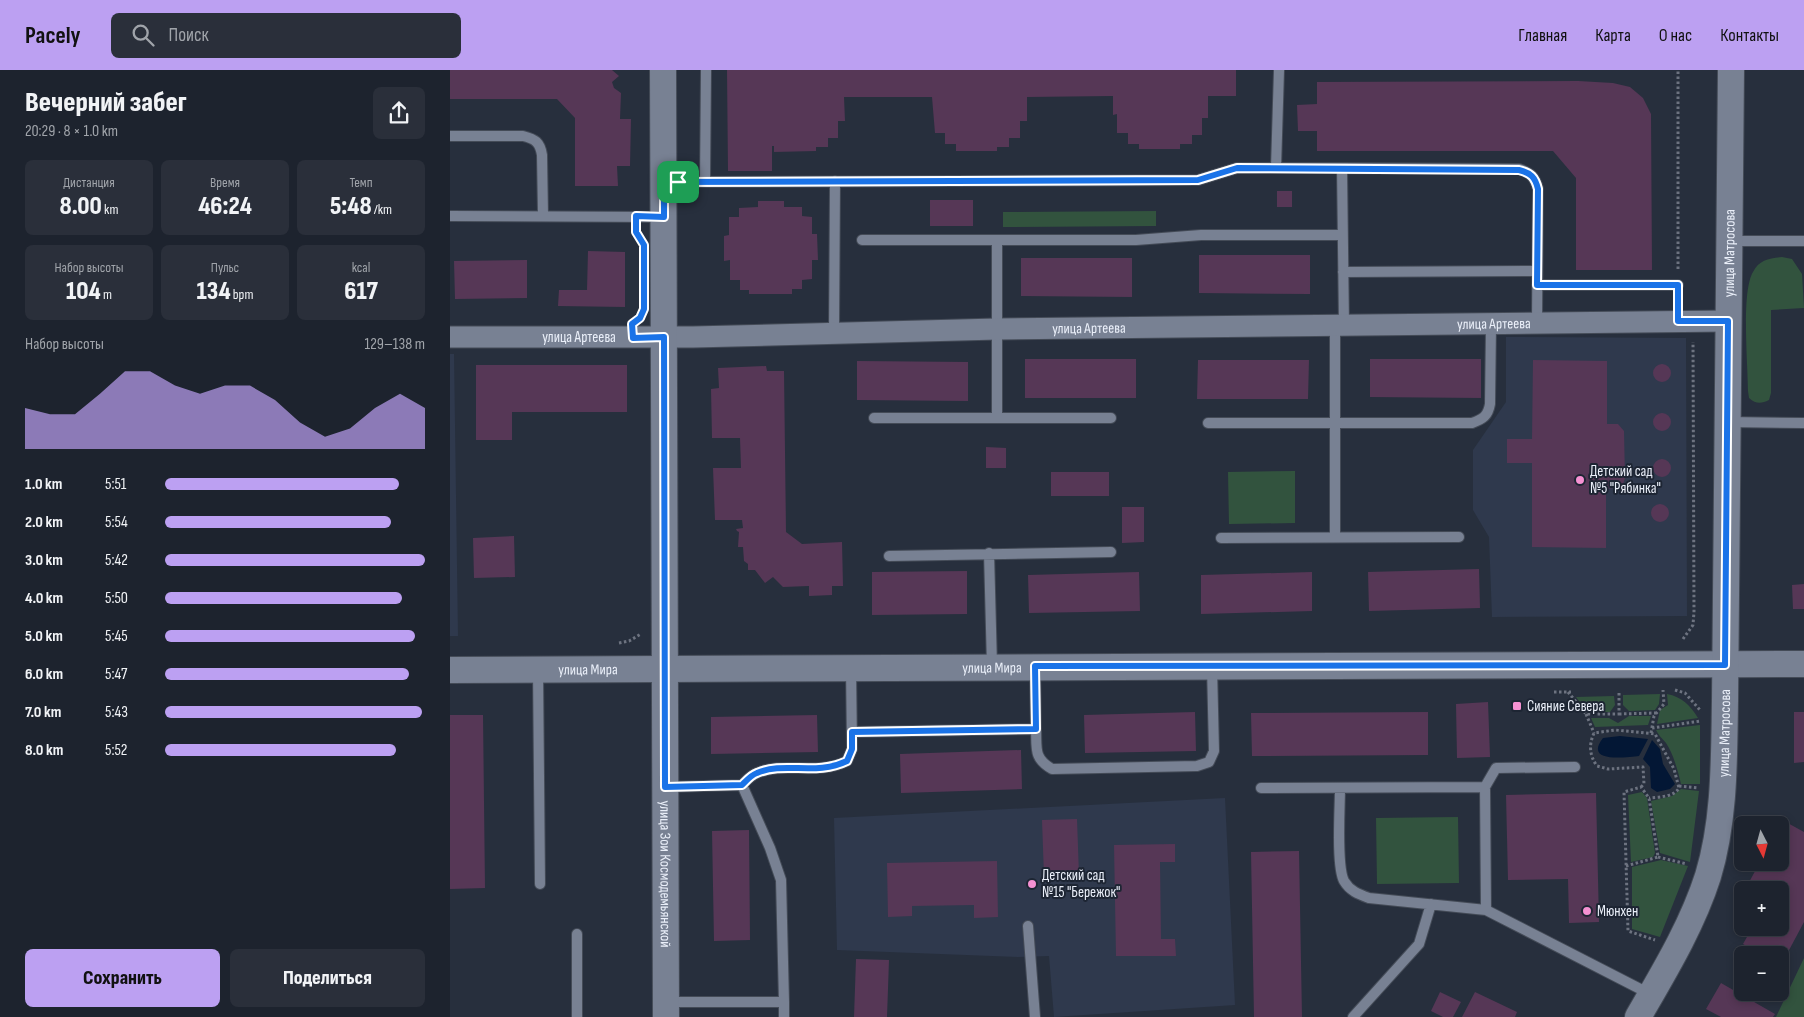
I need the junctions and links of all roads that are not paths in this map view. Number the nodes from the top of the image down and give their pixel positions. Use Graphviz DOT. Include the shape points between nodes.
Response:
graph roads {
  1 [pos="663,70"];
  2 [pos="706,70"];
  3 [pos="1279,70"];
  4 [pos="1730,70"];
  5 [pos="450,136"];
  6 [pos="1276,168"];
  7 [pos="1342,168"];
  8 [pos="835,181"];
  9 [pos="664,182"];
  10 [pos="705,182"];
  11 [pos="450,216"];
  12 [pos="543,216"];
  13 [pos="664,217"];
  14 [pos="1342,235"];
  15 [pos="862,240"];
  16 [pos="997,240"];
  17 [pos="1728,241"];
  18 [pos="1804,241"];
  19 [pos="1537,271"];
  20 [pos="1343,272"];
  21 [pos="1537,285"];
  22 [pos="1678,285"];
  23 [pos="1728,321"];
  24 [pos="1537,323"];
  25 [pos="1491,325"];
  26 [pos="1339,326"];
  27 [pos="997,329"];
  28 [pos="834,334"];
  29 [pos="450,337"];
  30 [pos="664,337"];
  31 [pos="874,418"];
  32 [pos="997,418"];
  33 [pos="1111,418"];
  34 [pos="1727,422"];
  35 [pos="1208,423"];
  36 [pos="1335,423"];
  37 [pos="1804,423"];
  38 [pos="1335,537"];
  39 [pos="1460,537"];
  40 [pos="1221,538"];
  41 [pos="1111,552"];
  42 [pos="989,553"];
  43 [pos="889,556"];
  44 [pos="1804,664"];
  45 [pos="1725,665"];
  46 [pos="992,666"];
  47 [pos="1035,666"];
  48 [pos="1212,666"];
  49 [pos="851,667"];
  50 [pos="664,668"];
  51 [pos="538,669"];
  52 [pos="450,670"];
  53 [pos="1036,729"];
  54 [pos="852,732"];
  55 [pos="1575,767"];
  56 [pos="742,785"];
  57 [pos="665,787"];
  58 [pos="1485,787"];
  59 [pos="1261,788"];
  60 [pos="1340,788"];
  61 [pos="540,884"];
  62 [pos="1431,904"];
  63 [pos="1486,910"];
  64 [pos="1028,926"];
  65 [pos="577,934"];
  66 [pos="1651,994"];
  67 [pos="784,1002"];
  68 [pos="666,1010"];
  69 [pos="577,1017"];
  70 [pos="784,1017"];
  71 [pos="1035,1017"];
  72 [pos="1353,1017"];
  73 [pos="1638,1017"];
  1 -- 9 [label="street, улица Зои Космодемьянской"];
  2 -- 10 [label="lane"];
  3 -- 6 [label="lane"];
  4 -- 17 [label="street, улица Матросова"];
  5 -- 12 [label="lane" via="534,138 542,155"];
  6 -- 7 [label="lane"];
  6 -- 8 [label="lane" via="1237,168 1198,180"];
  7 -- 14 [label="lane"];
  7 -- 19 [label="lane" via="1529,172 1538,189"];
  8 -- 10 [label="lane"];
  8 -- 28 [label="lane"];
  9 -- 10 [label="lane"];
  9 -- 13 [label="street, улица Зои Космодемьянской"];
  11 -- 12 [label="lane"];
  12 -- 13 [label="lane"];
  13 -- 30 [label="street, улица Зои Космодемьянской"];
  14 -- 16 [label="lane"];
  14 -- 20 [label="lane"];
  15 -- 16 [label="lane"];
  16 -- 27 [label="lane"];
  17 -- 18 [label="lane"];
  17 -- 23 [label="street, улица Матросова"];
  19 -- 20 [label="lane"];
  19 -- 21 [label="lane"];
  20 -- 26 [label="lane"];
  21 -- 22 [label="lane"];
  21 -- 24 [label="lane"];
  23 -- 24 [label="street, улица Артеева"];
  23 -- 34 [label="street, улица Матросова"];
  24 -- 25 [label="street, улица Артеева"];
  25 -- 26 [label="street, улица Артеева"];
  25 -- 36 [label="lane" via="1490,404 1488,414 1482,420 1472,423"];
  26 -- 27 [label="street, улица Артеева"];
  26 -- 36 [label="lane"];
  27 -- 28 [label="street, улица Артеева"];
  27 -- 32 [label="lane"];
  28 -- 30 [label="street, улица Артеева"];
  29 -- 30 [label="street, улица Артеева"];
  30 -- 50 [label="street, улица Зои Космодемьянской"];
  31 -- 32 [label="lane"];
  32 -- 33 [label="lane"];
  34 -- 37 [label="lane"];
  34 -- 45 [label="street, улица Матросова"];
  35 -- 36 [label="lane"];
  36 -- 38 [label="lane"];
  38 -- 39 [label="lane"];
  38 -- 40 [label="lane"];
  41 -- 42 [label="lane"];
  42 -- 43 [label="lane"];
  42 -- 46 [label="lane"];
  44 -- 45 [label="street, улица Мира"];
  45 -- 48 [label="street, улица Мира"];
  45 -- 66 [label="street, улица Матросова" via="1722,793 1712,857 1693,915"];
  46 -- 47 [label="street, улица Мира"];
  46 -- 49 [label="street, улица Мира"];
  47 -- 48 [label="street, улица Мира"];
  47 -- 53 [label="lane"];
  48 -- 53 [label="lane" via="1214,751 1209,762 1197,766 1052,769 1041,763 1037,753"];
  49 -- 50 [label="street, улица Мира"];
  49 -- 54 [label="lane"];
  50 -- 51 [label="street, улица Мира"];
  50 -- 57 [label="street, улица Зои Космодемьянской"];
  51 -- 52 [label="street, улица Мира"];
  51 -- 61 [label="lane"];
  53 -- 54 [label="lane"];
  54 -- 56 [label="lane" via="852,749 847,761 837,766 765,770 754,774"];
  55 -- 58 [label="lane" via="1496,768"];
  56 -- 57 [label="lane"];
  56 -- 67 [label="lane" via="781,880"];
  57 -- 68 [label="street, улица Зои Космодемьянской"];
  58 -- 60 [label="lane"];
  58 -- 63 [label="lane"];
  59 -- 60 [label="lane"];
  60 -- 62 [label="lane" via="1341,865 1343,879 1353,892 1369,898"];
  62 -- 63 [label="lane"];
  62 -- 72 [label="lane" via="1419,944"];
  63 -- 66 [label="lane"];
  64 -- 71 [label="lane"];
  65 -- 69 [label="lane"];
  66 -- 73 [label="street, улица Матросова"];
  67 -- 68 [label="lane"];
  67 -- 70 [label="lane"];
}
